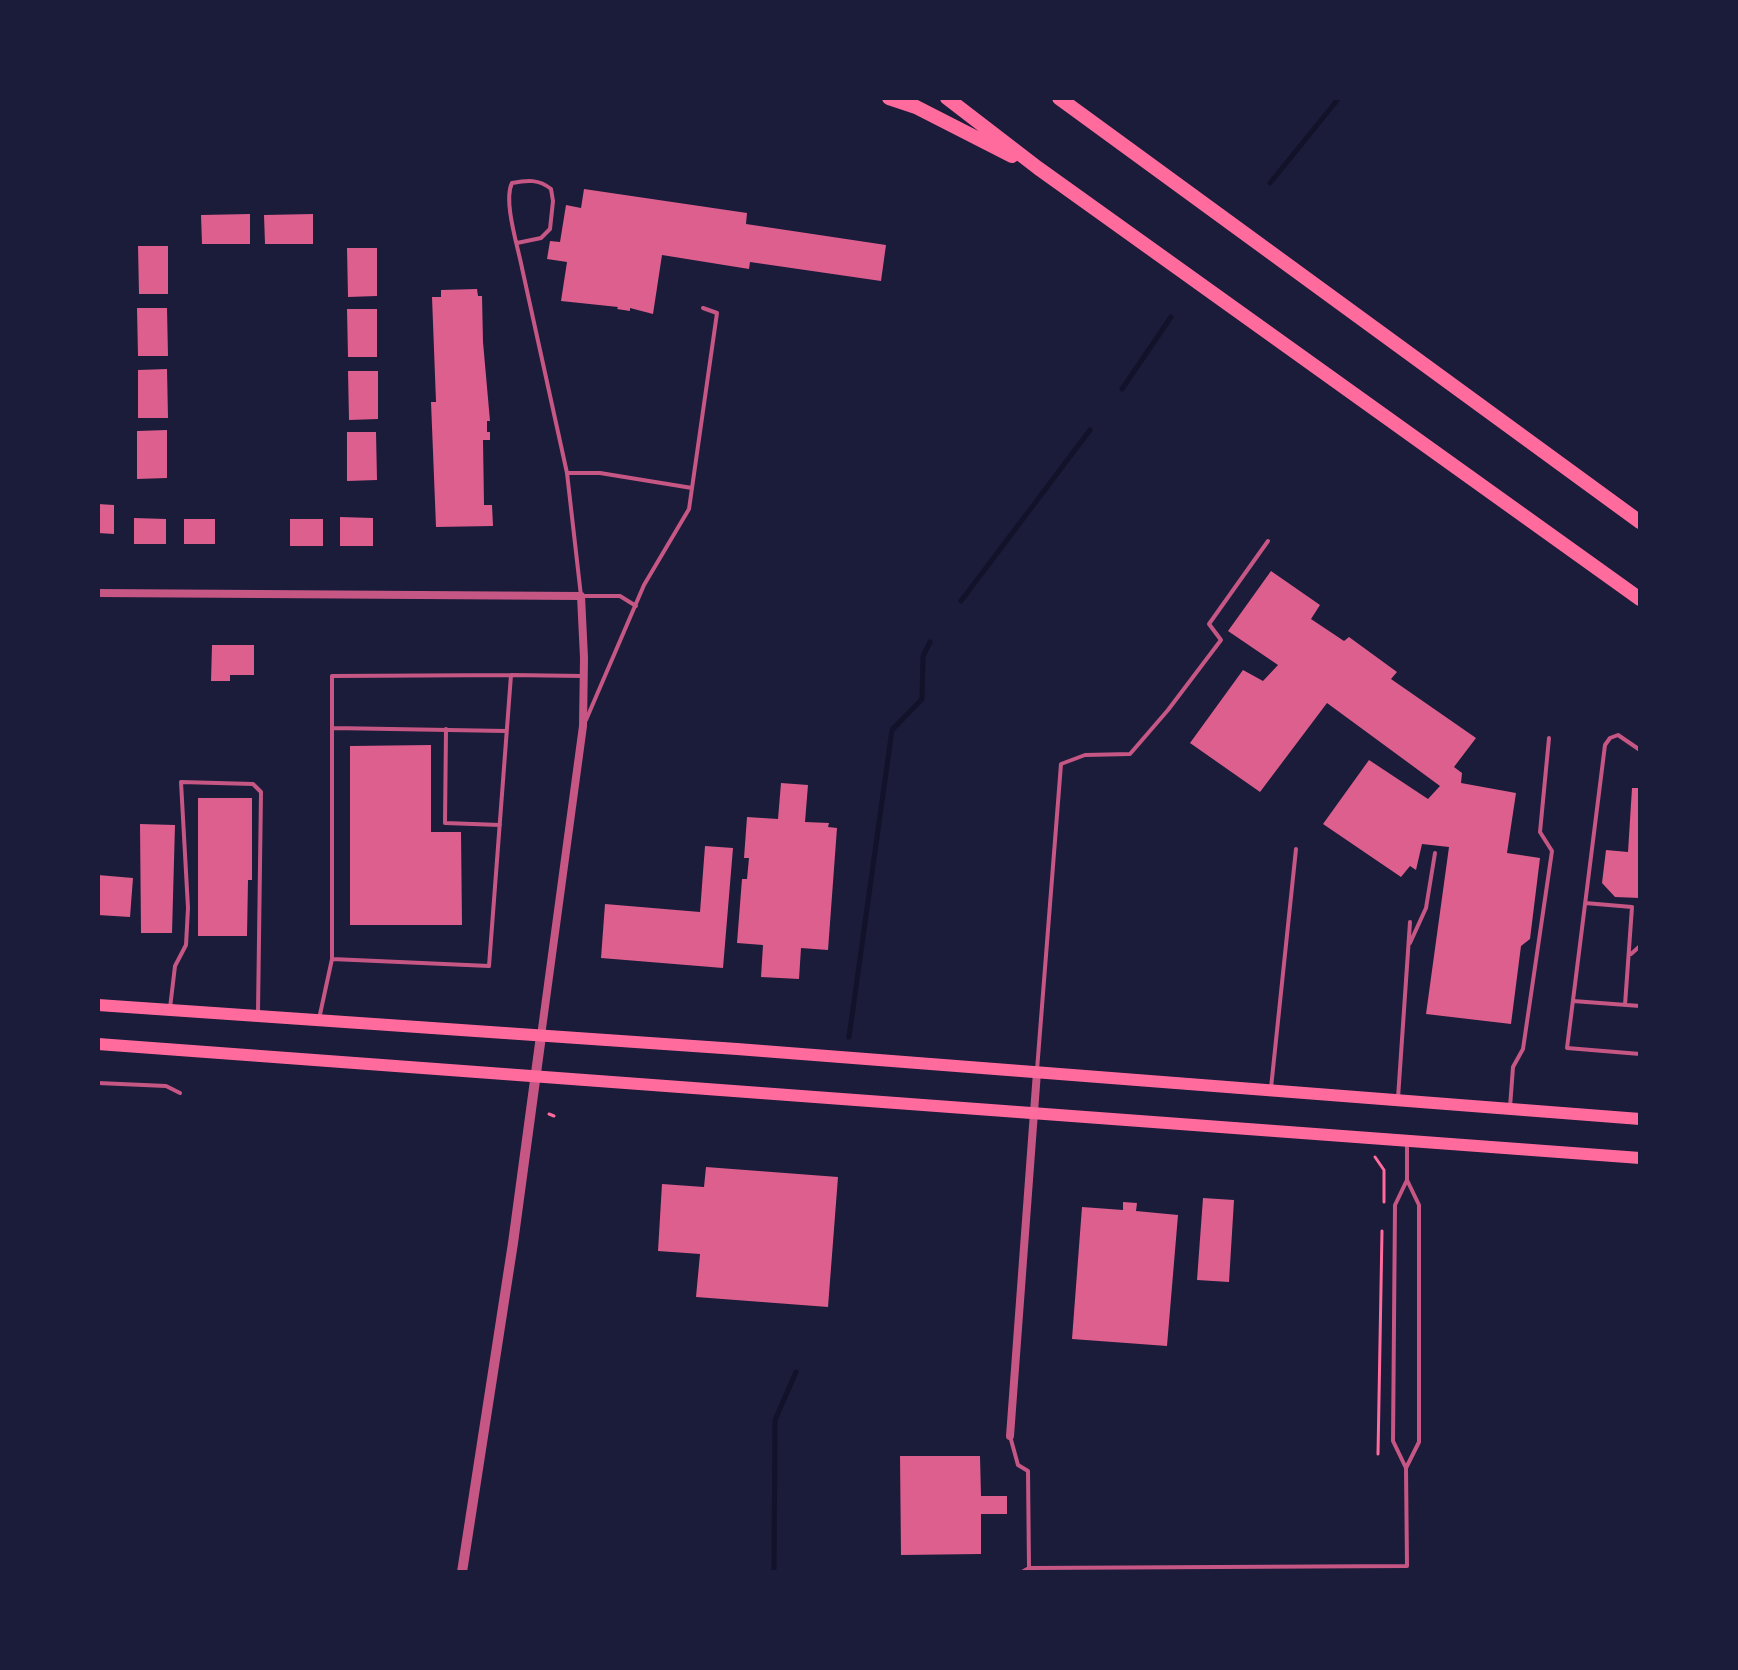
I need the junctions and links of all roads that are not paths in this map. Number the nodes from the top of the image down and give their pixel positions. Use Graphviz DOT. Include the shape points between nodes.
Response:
graph roads {
  1 [pos="889,98"];
  2 [pos="947,98"];
  3 [pos="1059,98"];
  4 [pos="1074,98"];
  5 [pos="1116,140"];
  6 [pos="1038,168"];
  7 [pos="517,243"];
  8 [pos="703,308"];
  9 [pos="567,473"];
  10 [pos="1587,482"];
  11 [pos="692,489"];
  12 [pos="1640,516"];
  13 [pos="1640,522"];
  14 [pos="1268,541"];
  15 [pos="98,593"];
  16 [pos="581,596"];
  17 [pos="1640,599"];
  18 [pos="636,606"];
  19 [pos="511,675"];
  20 [pos="584,676"];
  21 [pos="583,726"];
  22 [pos="333,728"];
  23 [pos="446,729"];
  24 [pos="507,731"];
  25 [pos="1549,738"];
  26 [pos="1640,750"];
  27 [pos="500,825"];
  28 [pos="1296,849"];
  29 [pos="1435,853"];
  30 [pos="1585,903"];
  31 [pos="1632,907"];
  32 [pos="1640,911"];
  33 [pos="1410,922"];
  34 [pos="1409,945"];
  35 [pos="1640,946"];
  36 [pos="1629,956"];
  37 [pos="332,959"];
  38 [pos="1573,1001"];
  39 [pos="98,1005"];
  40 [pos="1625,1005"];
  41 [pos="1640,1006"];
  42 [pos="169,1011"];
  43 [pos="257,1017"];
  44 [pos="319,1022"];
  45 [pos="541,1036"];
  46 [pos="98,1044"];
  47 [pos="1640,1054"];
  48 [pos="1037,1072"];
  49 [pos="536,1075"];
  50 [pos="98,1083"];
  51 [pos="1271,1091"];
  52 [pos="180,1093"];
  53 [pos="1398,1100"];
  54 [pos="1510,1109"];
  55 [pos="1034,1112"];
  56 [pos="1640,1119"];
  57 [pos="1407,1141"];
  58 [pos="1640,1158"];
  59 [pos="1407,1180"];
  60 [pos="1010,1436"];
  61 [pos="1406,1468"];
  62 [pos="1029,1568"];
  63 [pos="1268,1569"];
  64 [pos="1197,1570"];
  65 [pos="462,1572"];
  66 [pos="1022,1572"];
  1 -- 6 [label="highway"];
  2 -- 6 [label="highway"];
  3 -- 5 [label="highway"];
  4 -- 5 [label="highway"];
  5 -- 10 [label="highway"];
  6 -- 17 [label="highway"];
  7 -- 7 [label="lane" via="507,192 512,183 542,182 551,189 550,229 541,238"];
  7 -- 9 [label="lane"];
  8 -- 11 [label="lane" via="717,313"];
  9 -- 11 [label="lane" via="600,473"];
  9 -- 16 [label="lane"];
  10 -- 12 [label="highway"];
  10 -- 13 [label="highway"];
  11 -- 18 [label="lane" via="689,509"];
  14 -- 48 [label="lane" via="1209,624 1221,640 1130,754 1085,755 1061,764"];
  15 -- 16 [label="street"];
  16 -- 18 [label="lane" via="620,596"];
  16 -- 20 [label="street"];
  18 -- 21 [label="lane"];
  19 -- 20 [label="lane"];
  19 -- 22 [label="lane" via="332,676"];
  19 -- 24 [label="lane"];
  20 -- 21 [label="street"];
  21 -- 45 [label="street"];
  22 -- 23 [label="lane"];
  22 -- 37 [label="lane"];
  23 -- 24 [label="lane"];
  23 -- 27 [label="lane" via="445,823"];
  24 -- 27 [label="lane"];
  25 -- 54 [label="lane" via="1540,832 1552,851"];
  26 -- 30 [label="lane" via="1618,735 1605,745"];
  27 -- 37 [label="lane" via="489,966"];
  28 -- 51 [label="lane"];
  29 -- 34 [label="lane" via="1426,908"];
  30 -- 31 [label="lane"];
  30 -- 38 [label="lane"];
  31 -- 32 [label="lane"];
  31 -- 36 [label="lane"];
  33 -- 34 [label="lane"];
  34 -- 53 [label="lane"];
  35 -- 36 [label="lane"];
  36 -- 40 [label="lane"];
  37 -- 44 [label="lane"];
  38 -- 40 [label="lane"];
  38 -- 47 [label="lane" via="1567,1048"];
  39 -- 42 [label="main road"];
  40 -- 41 [label="lane"];
  42 -- 43 [label="main road"];
  42 -- 43 [label="lane" via="175,966 186,945 188,908 181,782 253,784 261,792"];
  43 -- 44 [label="main road"];
  44 -- 45 [label="main road"];
  45 -- 48 [label="main road"];
  45 -- 49 [label="street"];
  46 -- 49 [label="main road"];
  48 -- 51 [label="main road"];
  48 -- 55 [label="street"];
  49 -- 55 [label="main road"];
  49 -- 65 [label="street"];
  50 -- 52 [label="lane" via="166,1086"];
  51 -- 53 [label="main road"];
  53 -- 54 [label="main road"];
  54 -- 56 [label="main road"];
  55 -- 57 [label="main road"];
  55 -- 60 [label="street"];
  57 -- 58 [label="main road"];
  57 -- 59 [label="lane"];
  59 -- 61 [label="lane" via="1395,1205 1393,1441"];
  59 -- 61 [label="lane" via="1419,1205 1419,1442"];
  60 -- 62 [label="lane" via="1018,1465 1028,1471"];
  61 -- 63 [label="lane" via="1407,1566"];
  62 -- 64 [label="lane"];
  62 -- 66 [label="lane"];
  63 -- 64 [label="lane"];
}
